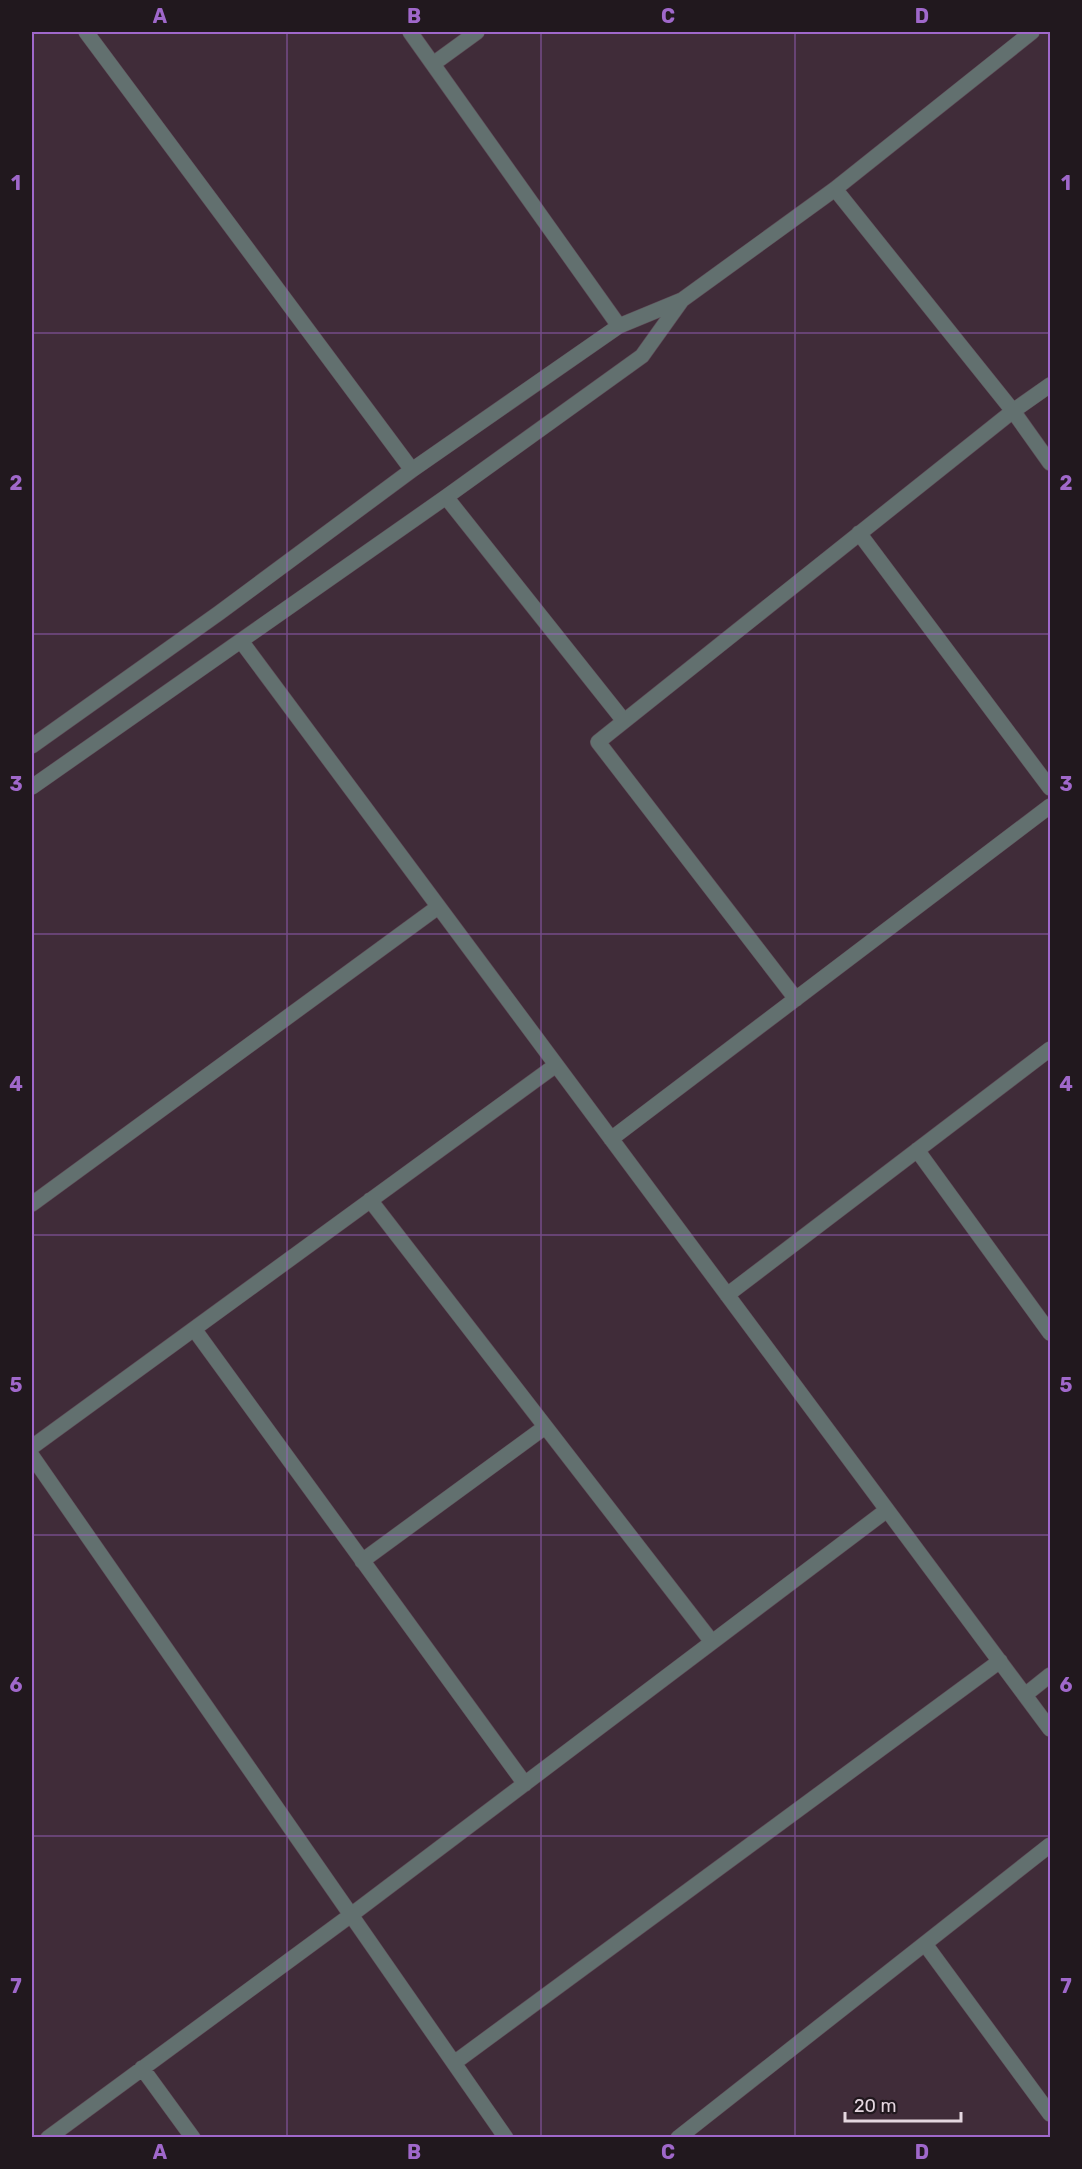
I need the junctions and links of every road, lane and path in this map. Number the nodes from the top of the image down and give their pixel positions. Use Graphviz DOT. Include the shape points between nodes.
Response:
graph roads {
  1 [pos="86,32"];
  2 [pos="410,32"];
  3 [pos="477,32"];
  4 [pos="1032,32"];
  5 [pos="433,64"];
  6 [pos="835,189"];
  7 [pos="682,300"];
  8 [pos="619,326"];
  9 [pos="1050,385"];
  10 [pos="1012,411"];
  11 [pos="1050,462"];
  12 [pos="412,470"];
  13 [pos="446,497"];
  14 [pos="859,533"];
  15 [pos="241,641"];
  16 [pos="624,722"];
  17 [pos="32,746"];
  18 [pos="32,787"];
  19 [pos="1050,788"];
  20 [pos="1050,806"];
  21 [pos="438,907"];
  22 [pos="796,999"];
  23 [pos="1050,1048"];
  24 [pos="556,1065"];
  25 [pos="611,1139"];
  26 [pos="917,1150"];
  27 [pos="370,1200"];
  28 [pos="32,1204"];
  29 [pos="727,1295"];
  30 [pos="194,1329"];
  31 [pos="1050,1333"];
  32 [pos="545,1426"];
  33 [pos="32,1447"];
  34 [pos="32,1456"];
  35 [pos="887,1510"];
  36 [pos="362,1560"];
  37 [pos="712,1642"];
  38 [pos="1000,1661"];
  39 [pos="1050,1675"];
  40 [pos="1025,1695"];
  41 [pos="1050,1729"];
  42 [pos="525,1784"];
  43 [pos="1050,1845"];
  44 [pos="351,1915"];
  45 [pos="925,1944"];
  46 [pos="454,2063"];
  47 [pos="142,2068"];
  48 [pos="1050,2114"];
  49 [pos="48,2138"];
  50 [pos="193,2138"];
  51 [pos="506,2138"];
  52 [pos="678,2138"];
  1 -- 12 [label="street"];
  2 -- 5 [label="street"];
  3 -- 5 [label="street"];
  4 -- 6 [label="street"];
  5 -- 8 [label="street"];
  6 -- 7 [label="street"];
  6 -- 10 [label="street"];
  7 -- 8 [label="street"];
  7 -- 13 [label="street" via="642,356"];
  8 -- 12 [label="street"];
  9 -- 10 [label="street"];
  10 -- 11 [label="street"];
  10 -- 14 [label="street"];
  12 -- 17 [label="street"];
  13 -- 15 [label="street"];
  13 -- 16 [label="street"];
  14 -- 16 [label="street"];
  14 -- 19 [label="street"];
  15 -- 18 [label="street"];
  15 -- 21 [label="street"];
  16 -- 22 [label="street" via="598,742"];
  20 -- 22 [label="street"];
  21 -- 24 [label="street"];
  21 -- 28 [label="street"];
  22 -- 25 [label="street"];
  23 -- 26 [label="street"];
  24 -- 25 [label="street"];
  24 -- 27 [label="street"];
  25 -- 29 [label="street"];
  26 -- 29 [label="street"];
  26 -- 31 [label="street"];
  27 -- 30 [label="street"];
  27 -- 32 [label="street"];
  29 -- 35 [label="street"];
  30 -- 33 [label="street"];
  30 -- 36 [label="street"];
  32 -- 36 [label="street"];
  32 -- 37 [label="street"];
  34 -- 44 [label="street"];
  35 -- 37 [label="street"];
  35 -- 38 [label="street"];
  36 -- 42 [label="street"];
  37 -- 42 [label="street"];
  38 -- 40 [label="street"];
  38 -- 46 [label="street"];
  39 -- 40 [label="street"];
  40 -- 41 [label="street"];
  42 -- 44 [label="street"];
  43 -- 45 [label="street"];
  44 -- 46 [label="street"];
  44 -- 47 [label="street"];
  45 -- 48 [label="street"];
  45 -- 52 [label="street"];
  46 -- 51 [label="street"];
  47 -- 49 [label="street"];
  47 -- 50 [label="street"];
}
